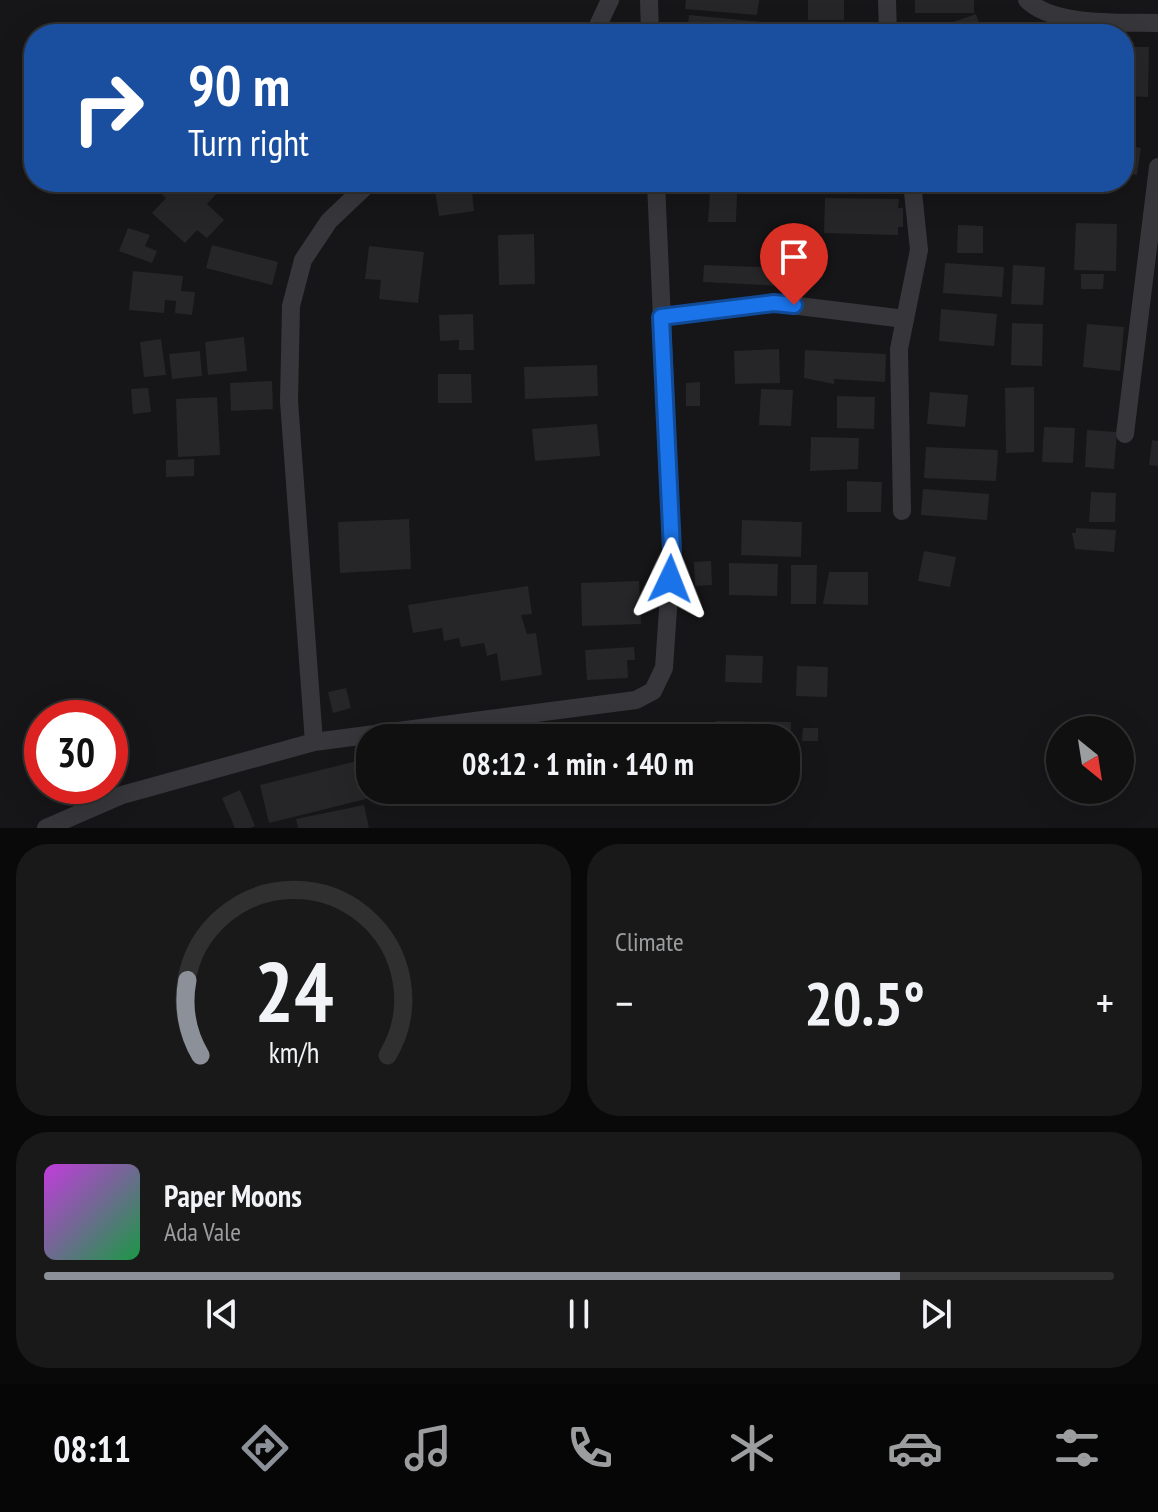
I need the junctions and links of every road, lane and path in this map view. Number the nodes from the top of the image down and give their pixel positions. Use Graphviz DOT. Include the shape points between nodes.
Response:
graph roads {
  1 [pos="610,0"];
  2 [pos="649,0"];
  3 [pos="887,0"];
  4 [pos="1027,0"];
  5 [pos="1158,23"];
  6 [pos="599,24"];
  7 [pos="650,24"];
  8 [pos="888,24"];
  9 [pos="1158,167"];
  10 [pos="359,192"];
  11 [pos="656,192"];
  12 [pos="913,192"];
  13 [pos="661,317"];
  14 [pos="905,319"];
  15 [pos="1125,434"];
  16 [pos="902,511"];
  17 [pos="314,742"];
  18 [pos="46,828"];
  1 -- 6 [label="street"];
  2 -- 7 [label="street"];
  3 -- 8 [label="street"];
  4 -- 5 [label="street" via="1035,8 1082,21"];
  9 -- 15 [label="street"];
  10 -- 17 [label="street" via="329,221 303,260 291,306 289,401"];
  11 -- 13 [label="street"];
  12 -- 14 [label="street" via="919,250"];
  13 -- 14 [label="street" via="774,303"];
  13 -- 17 [label="street" via="672,550 664,668 653,691 636,700"];
  14 -- 16 [label="street" via="899,349"];
  17 -- 18 [label="street" via="122,795"];
}
